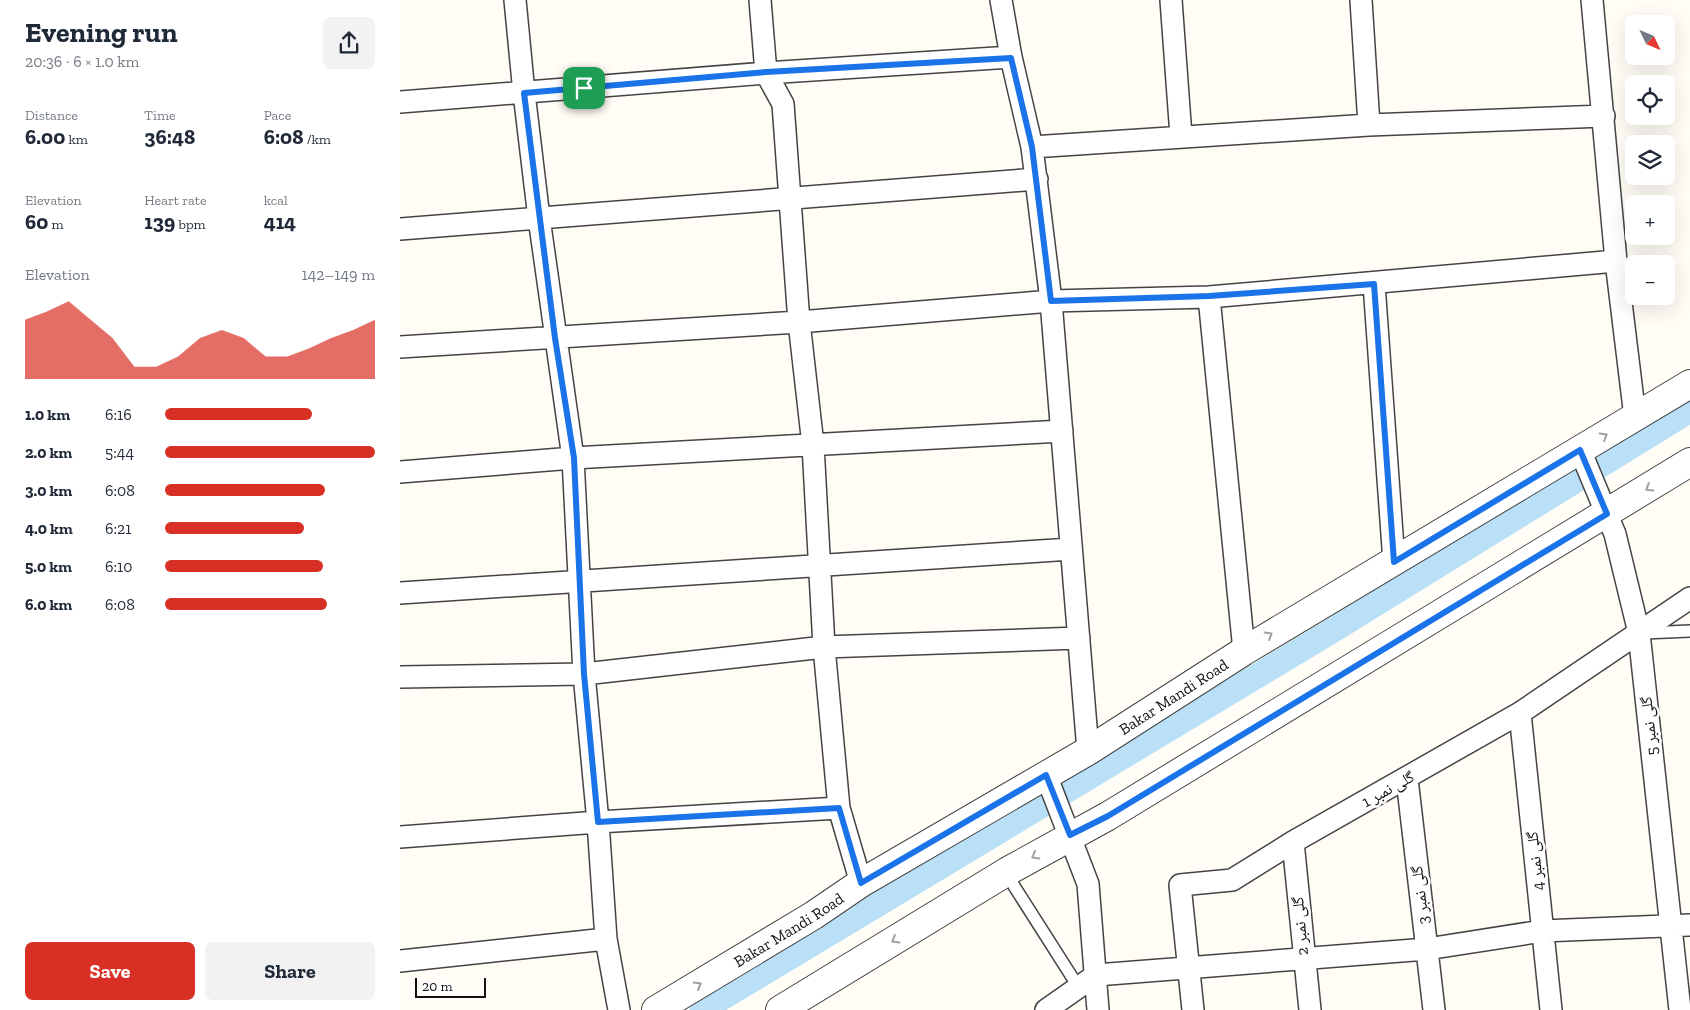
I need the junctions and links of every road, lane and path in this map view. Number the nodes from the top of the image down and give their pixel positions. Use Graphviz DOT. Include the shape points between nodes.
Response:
graph roads {
  1 [pos="515,0"];
  2 [pos="760,0"];
  3 [pos="1001,0"];
  4 [pos="1171,0"];
  5 [pos="1361,0"];
  6 [pos="1592,0"];
  7 [pos="1011,58"];
  8 [pos="766,72"];
  9 [pos="524,93"];
  10 [pos="400,102"];
  11 [pos="1604,116"];
  12 [pos="1369,125"];
  13 [pos="1181,136"];
  14 [pos="1032,147"];
  15 [pos="1037,179"];
  16 [pos="792,198"];
  17 [pos="539,218"];
  18 [pos="400,229"];
  19 [pos="1616,261"];
  20 [pos="1374,284"];
  21 [pos="1209,296"];
  22 [pos="1051,301"];
  23 [pos="799,322"];
  24 [pos="555,338"];
  25 [pos="400,347"];
  26 [pos="1690,384"];
  27 [pos="1635,418"];
  28 [pos="1062,431"];
  29 [pos="813,445"];
  30 [pos="574,458"];
  31 [pos="1584,458"];
  32 [pos="1690,462"];
  33 [pos="400,472"];
  34 [pos="1604,505"];
  35 [pos="1071,549"];
  36 [pos="1394,562"];
  37 [pos="821,567"];
  38 [pos="580,582"];
  39 [pos="400,593"];
  40 [pos="1690,598"];
  41 [pos="1690,630"];
  42 [pos="1639,633"];
  43 [pos="1079,638"];
  44 [pos="824,647"];
  45 [pos="1244,650"];
  46 [pos="584,674"];
  47 [pos="400,677"];
  48 [pos="1520,713"];
  49 [pos="1088,751"];
  50 [pos="1046,775"];
  51 [pos="1407,779"];
  52 [pos="839,808"];
  53 [pos="598,822"];
  54 [pos="1070,835"];
  55 [pos="400,837"];
  56 [pos="1293,842"];
  57 [pos="1008,872"];
  58 [pos="861,883"];
  59 [pos="1681,926"];
  60 [pos="1542,931"];
  61 [pos="606,939"];
  62 [pos="1427,949"];
  63 [pos="1303,957"];
  64 [pos="400,960"];
  65 [pos="1188,968"];
  66 [pos="1096,975"];
  67 [pos="1079,988"];
  68 [pos="619,1010"];
  69 [pos="656,1010"];
  70 [pos="780,1010"];
  71 [pos="1046,1010"];
  72 [pos="1098,1010"];
  73 [pos="1193,1010"];
  74 [pos="1310,1010"];
  75 [pos="1434,1010"];
  76 [pos="1551,1010"];
  77 [pos="1680,1010"];
  1 -- 9 [label="street"];
  2 -- 8 [label="street"];
  3 -- 7 [label="street"];
  4 -- 13 [label="street"];
  5 -- 12 [label="street"];
  6 -- 11 [label="street"];
  7 -- 8 [label="street"];
  7 -- 14 [label="street"];
  8 -- 9 [label="street"];
  8 -- 16 [label="street" via="783,104"];
  9 -- 10 [label="street"];
  9 -- 17 [label="street"];
  11 -- 12 [label="street"];
  11 -- 19 [label="street"];
  12 -- 13 [label="street"];
  13 -- 14 [label="street"];
  14 -- 15 [label="street"];
  15 -- 16 [label="street"];
  15 -- 22 [label="street"];
  16 -- 17 [label="street"];
  16 -- 23 [label="street"];
  17 -- 18 [label="street"];
  17 -- 24 [label="street"];
  19 -- 20 [label="street"];
  19 -- 27 [label="street"];
  20 -- 21 [label="street"];
  20 -- 36 [label="street"];
  21 -- 22 [label="street"];
  21 -- 45 [label="street"];
  22 -- 23 [label="street"];
  22 -- 28 [label="street"];
  23 -- 24 [label="street"];
  23 -- 29 [label="street"];
  24 -- 25 [label="street"];
  24 -- 30 [label="street"];
  26 -- 27 [label="street, Bakar Mandi Road"];
  31 -- 27 [label="street, Bakar Mandi Road, one-way"];
  28 -- 29 [label="street"];
  28 -- 35 [label="street"];
  29 -- 30 [label="street"];
  29 -- 37 [label="street"];
  30 -- 33 [label="street"];
  30 -- 38 [label="street"];
  31 -- 34 [label="street, گلی نمبر 5"];
  31 -- 36 [label="street, Bakar Mandi Road"];
  32 -- 34 [label="street, one-way"];
  34 -- 42 [label="street, گلی نمبر 5" via="1615,534"];
  34 -- 54 [label="street" via="1108,816"];
  35 -- 37 [label="street"];
  35 -- 43 [label="street"];
  45 -- 36 [label="street, Bakar Mandi Road, one-way"];
  37 -- 38 [label="street"];
  37 -- 44 [label="street"];
  38 -- 39 [label="street"];
  38 -- 46 [label="street"];
  40 -- 42 [label="street, گلی نمبر 1"];
  41 -- 42 [label="lane"];
  42 -- 48 [label="street, گلی نمبر 1"];
  42 -- 59 [label="street, گلی نمبر 5"];
  43 -- 44 [label="street"];
  43 -- 49 [label="street"];
  44 -- 46 [label="street"];
  44 -- 52 [label="street"];
  45 -- 49 [label="street, Bakar Mandi Road"];
  46 -- 47 [label="street"];
  46 -- 53 [label="street"];
  48 -- 51 [label="street, گلی نمبر 1"];
  48 -- 60 [label="street, گلی نمبر 4"];
  49 -- 50 [label="street, Bakar Mandi Road"];
  50 -- 54 [label="street"];
  50 -- 58 [label="street, Bakar Mandi Road"];
  51 -- 56 [label="street, گلی نمبر 1"];
  51 -- 62 [label="street, گلی نمبر 3"];
  52 -- 53 [label="street"];
  52 -- 58 [label="street"];
  53 -- 55 [label="street"];
  53 -- 61 [label="street"];
  54 -- 57 [label="street, one-way"];
  54 -- 66 [label="street" via="1088,884"];
  56 -- 63 [label="street, گلی نمبر 2"];
  56 -- 65 [label="street, گلی نمبر 1" via="1232,880 1180,885"];
  57 -- 67 [label="lane"];
  57 -- 70 [label="street, one-way"];
  69 -- 58 [label="street, Bakar Mandi Road, one-way"];
  59 -- 60 [label="street"];
  59 -- 77 [label="street, گلی نمبر 5"];
  60 -- 62 [label="street"];
  60 -- 76 [label="street, گلی نمبر 4"];
  61 -- 64 [label="street"];
  61 -- 68 [label="street"];
  62 -- 63 [label="street"];
  62 -- 75 [label="street, گلی نمبر 3"];
  63 -- 65 [label="street"];
  63 -- 74 [label="street, گلی نمبر 2"];
  65 -- 66 [label="street"];
  65 -- 73 [label="street, گلی نمبر 1"];
  66 -- 67 [label="street"];
  66 -- 72 [label="street"];
  67 -- 71 [label="street"];
}
